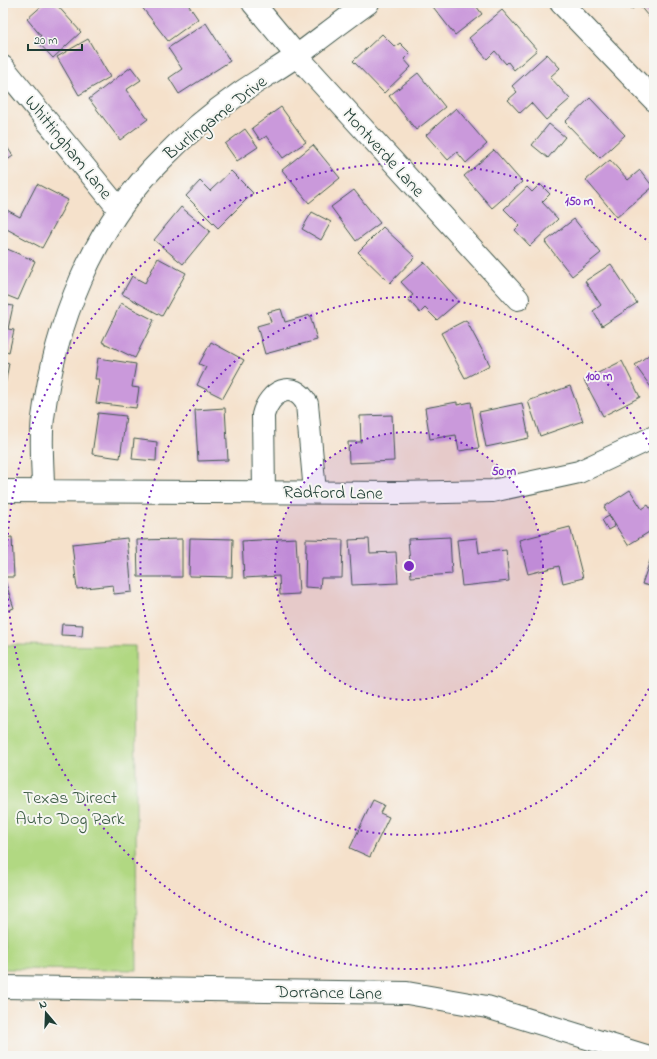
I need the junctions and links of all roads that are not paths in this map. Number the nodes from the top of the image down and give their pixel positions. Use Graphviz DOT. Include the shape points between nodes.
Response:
graph roads {
  1 [pos="253,3"];
  2 [pos="368,3"];
  3 [pos="561,3"];
  4 [pos="297,56"];
  5 [pos="3,67"];
  6 [pos="654,100"];
  7 [pos="119,209"];
  8 [pos="518,299"];
  9 [pos="654,437"];
  10 [pos="43,490"];
  11 [pos="3,491"];
  12 [pos="264,492"];
  13 [pos="315,492"];
  14 [pos="3,986"];
  15 [pos="646,1056"];
  1 -- 4 [label="street, Montverde Lane"];
  2 -- 4 [label="street, Burlingame Drive"];
  3 -- 6 [label="street"];
  4 -- 7 [label="street, Burlingame Drive" via="240,93 197,127 161,159"];
  4 -- 8 [label="street, Montverde Lane"];
  5 -- 7 [label="street, Whittingham Lane"];
  7 -- 10 [label="street, Burlingame Drive" via="78,286 61,332 50,375 43,420"];
  9 -- 13 [label="street, Radford Lane" via="579,472 492,491"];
  10 -- 11 [label="street, Radford Lane"];
  10 -- 12 [label="street, Radford Lane"];
  12 -- 13 [label="street, Radford Lane"];
  12 -- 13 [label="street" via="263,415 266,404 274,394 286,390 296,391 307,404"];
  14 -- 15 [label="street, Dorrance Lane" via="407,994 487,1007"];
}
